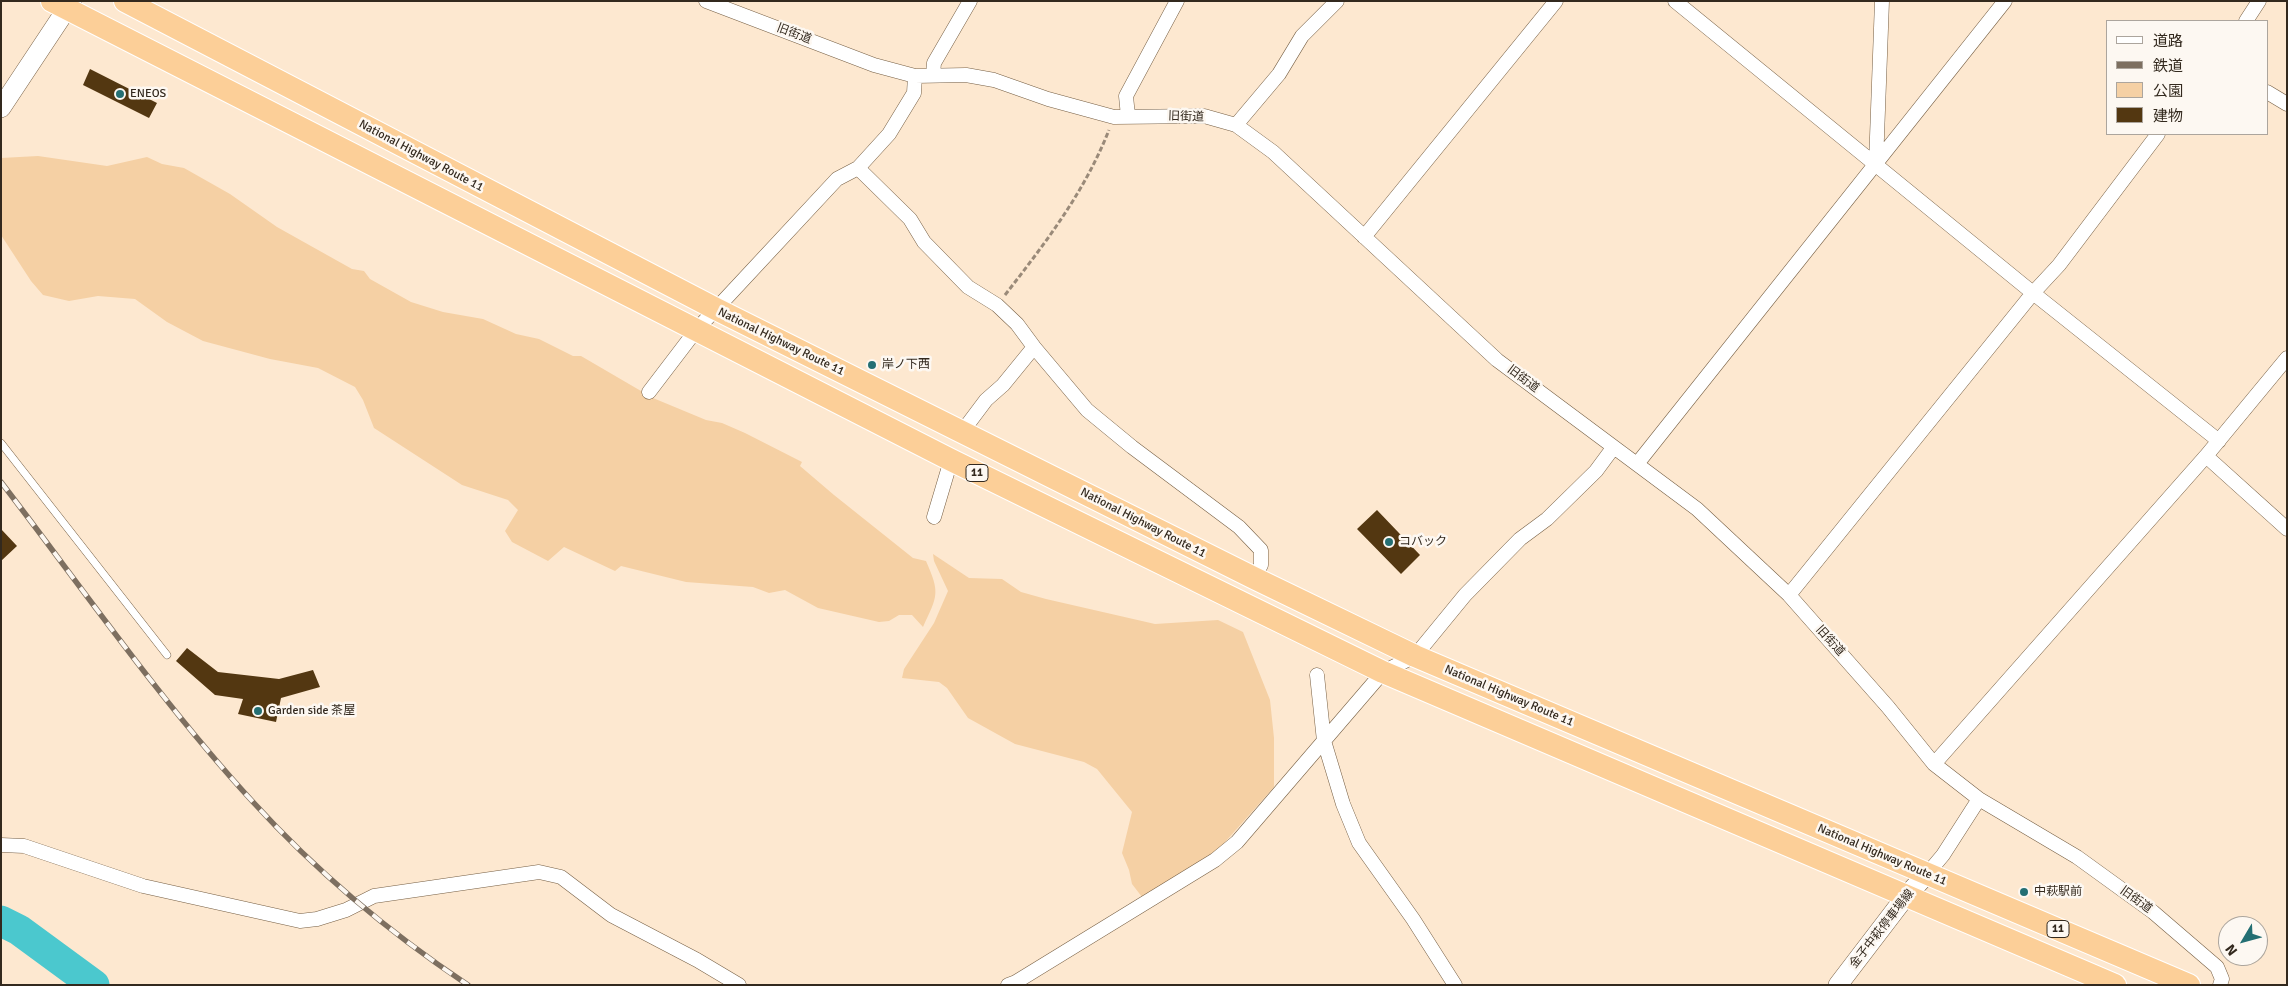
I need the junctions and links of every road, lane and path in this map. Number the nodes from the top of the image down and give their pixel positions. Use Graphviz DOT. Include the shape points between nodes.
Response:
graph roads {
  1 [pos="126,1"];
  2 [pos="706,1"];
  3 [pos="970,1"];
  4 [pos="1177,1"];
  5 [pos="1337,1"];
  6 [pos="1556,1"];
  7 [pos="1675,1"];
  8 [pos="1882,1"];
  9 [pos="2005,1"];
  10 [pos="2259,1"];
  11 [pos="64,4"];
  12 [pos="2247,20"];
  13 [pos="933,74"];
  14 [pos="915,76"];
  15 [pos="2268,93"];
  16 [pos="2287,104"];
  17 [pos="1,108"];
  18 [pos="1121,116"];
  19 [pos="1236,125"];
  20 [pos="2157,135"];
  21 [pos="1876,164"];
  22 [pos="858,168"];
  23 [pos="1364,237"];
  24 [pos="2033,293"];
  25 [pos="997,305"];
  26 [pos="716,309"];
  27 [pos="697,329"];
  28 [pos="1034,347"];
  29 [pos="2287,358"];
  30 [pos="649,392"];
  31 [pos="962,432"];
  32 [pos="2219,441"];
  33 [pos="1,443"];
  34 [pos="1613,448"];
  35 [pos="2206,456"];
  36 [pos="951,460"];
  37 [pos="1637,464"];
  38 [pos="934,517"];
  39 [pos="2287,529"];
  40 [pos="1254,578"];
  41 [pos="1789,595"];
  42 [pos="167,654"];
  43 [pos="1415,656"];
  44 [pos="1384,672"];
  45 [pos="1317,675"];
  46 [pos="1324,742"];
  47 [pos="1934,764"];
  48 [pos="1979,799"];
  49 [pos="1,845"];
  50 [pos="1928,874"];
  51 [pos="1906,896"];
  52 [pos="1014,984"];
  53 [pos="739,985"];
  54 [pos="1455,985"];
  55 [pos="1838,985"];
  56 [pos="2115,985"];
  57 [pos="2189,985"];
  58 [pos="2220,985"];
  1 -- 26 [label="highway, National Highway Route 11 / 11"];
  2 -- 14 [label="street, 旧街道" via="874,65"];
  3 -- 13 [label="street" via="934,63"];
  4 -- 18 [label="street" via="1126,96"];
  5 -- 19 [label="street" via="1302,36 1279,74"];
  6 -- 23 [label="street"];
  7 -- 21 [label="street"];
  8 -- 21 [label="street"];
  9 -- 21 [label="street"];
  10 -- 12 [label="street"];
  11 -- 17 [label="main road"];
  11 -- 27 [label="highway, National Highway Route 11 / 11"];
  13 -- 14 [label="street, 旧街道"];
  13 -- 18 [label="street, 旧街道" via="994,80 1048,99"];
  14 -- 22 [label="street" via="914,94 888,134"];
  15 -- 16 [label="street"];
  18 -- 19 [label="street, 旧街道" via="1204,116"];
  18 -- 25 [label="path" via="1057,228"];
  19 -- 23 [label="street, 旧街道" via="1273,152"];
  20 -- 24 [label="street" via="2059,265"];
  21 -- 24 [label="street"];
  21 -- 37 [label="street"];
  22 -- 25 [label="street" via="910,219 924,242 968,287"];
  22 -- 26 [label="street" via="837,179"];
  23 -- 34 [label="street, 旧街道" via="1497,360"];
  24 -- 32 [label="street"];
  24 -- 41 [label="street"];
  25 -- 28 [label="street"];
  26 -- 27 [label="street"];
  26 -- 31 [label="highway, National Highway Route 11 / 11"];
  27 -- 30 [label="street"];
  27 -- 36 [label="highway, National Highway Route 11 / 11"];
  28 -- 31 [label="street"];
  28 -- 40 [label="street" via="1087,410 1239,527 1261,550 1261,565"];
  29 -- 32 [label="street"];
  31 -- 40 [label="highway, National Highway Route 11 / 11"];
  32 -- 35 [label="street"];
  33 -- 42 [label="lane"];
  34 -- 37 [label="street, 旧街道"];
  34 -- 43 [label="street" via="1596,471 1548,519 1520,539 1465,595"];
  35 -- 39 [label="street"];
  35 -- 47 [label="street"];
  36 -- 38 [label="street"];
  36 -- 44 [label="highway, National Highway Route 11 / 11"];
  37 -- 41 [label="street, 旧街道" via="1696,508"];
  40 -- 43 [label="highway, National Highway Route 11 / 11"];
  41 -- 47 [label="street, 旧街道"];
  43 -- 44 [label="street"];
  43 -- 50 [label="highway, National Highway Route 11 / 11"];
  44 -- 46 [label="street"];
  44 -- 51 [label="highway, National Highway Route 11 / 11"];
  45 -- 46 [label="street"];
  46 -- 52 [label="street" via="1237,842 1215,860"];
  46 -- 54 [label="street" via="1359,843"];
  47 -- 48 [label="street, 旧街道"];
  48 -- 50 [label="street"];
  48 -- 58 [label="street, 旧街道" via="2077,857 2153,912 2217,967 2222,979"];
  49 -- 53 [label="street" via="24,846 143,886 300,921 346,910 374,896 539,872 561,877 611,915"];
  50 -- 51 [label="main road, 金子中萩停車場線"];
  50 -- 57 [label="highway, National Highway Route 11 / 11"];
  51 -- 55 [label="main road, 金子中萩停車場線"];
  51 -- 56 [label="highway, National Highway Route 11 / 11"];
}
